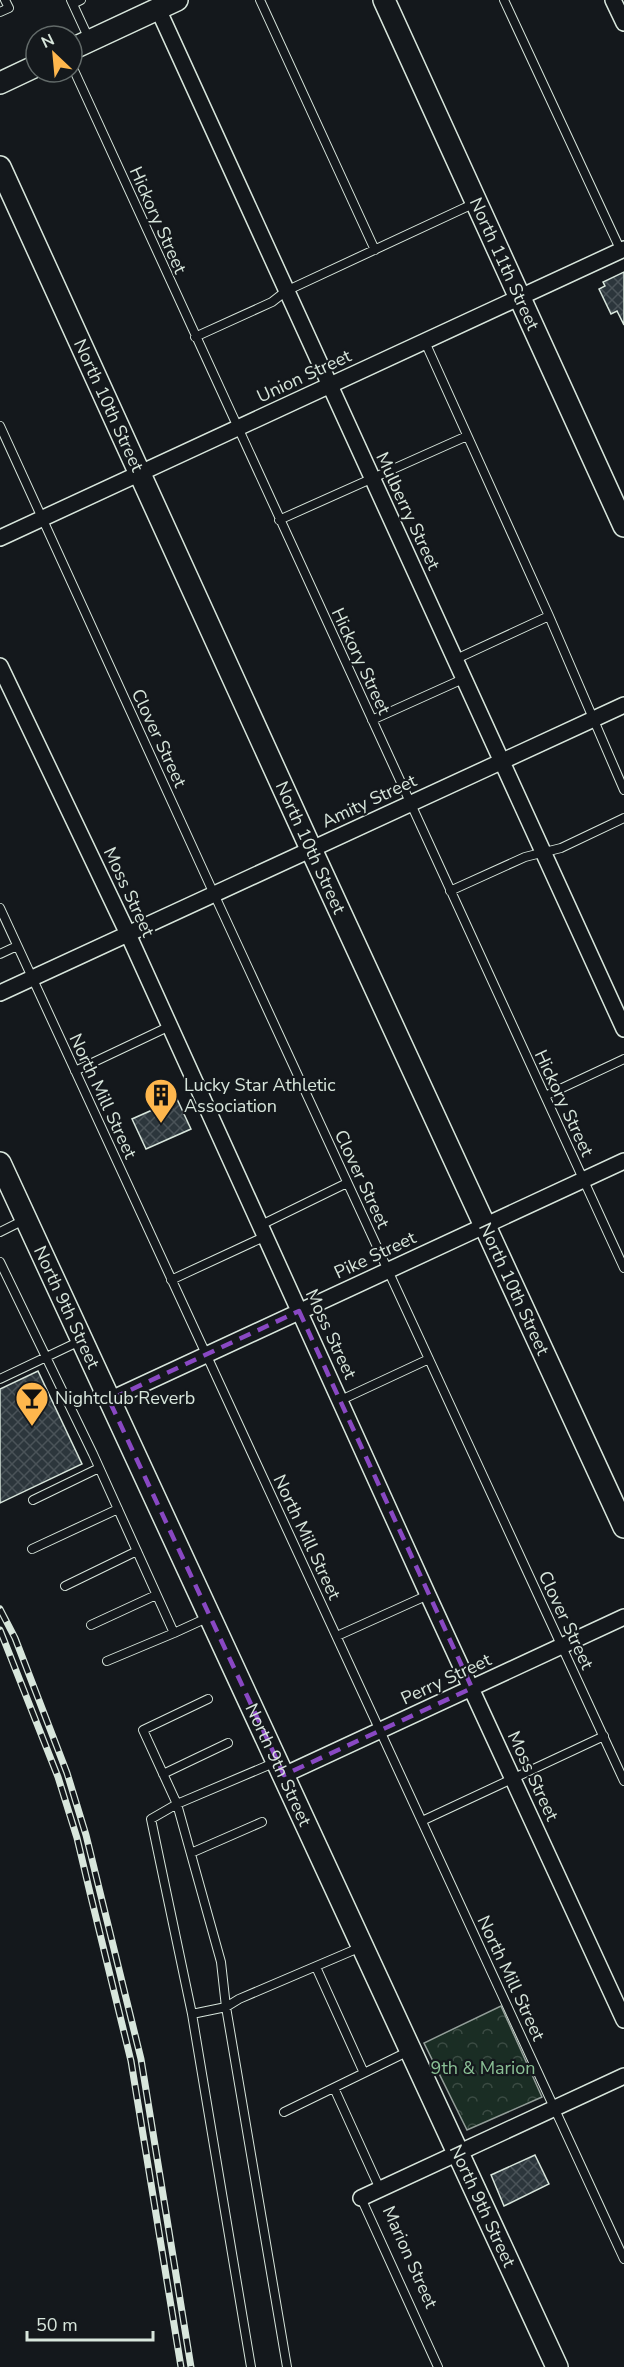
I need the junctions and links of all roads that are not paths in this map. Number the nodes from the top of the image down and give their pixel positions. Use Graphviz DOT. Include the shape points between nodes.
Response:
graph roads {
  1 [pos="81,0"];
  2 [pos="177,0"];
  3 [pos="260,0"];
  4 [pos="384,0"];
  5 [pos="504,0"];
  6 [pos="613,0"];
  7 [pos="72,2"];
  8 [pos="7,4"];
  9 [pos="158,9"];
  10 [pos="0,12"];
  11 [pos="624,23"];
  12 [pos="77,24"];
  13 [pos="84,44"];
  14 [pos="24,71"];
  15 [pos="0,82"];
  16 [pos="80,84"];
  17 [pos="0,167"];
  18 [pos="477,203"];
  19 [pos="375,250"];
  20 [pos="623,252"];
  21 [pos="286,291"];
  22 [pos="520,297"];
  23 [pos="195,338"];
  24 [pos="425,342"];
  25 [pos="329,386"];
  26 [pos="0,426"];
  27 [pos="237,428"];
  28 [pos="467,436"];
  29 [pos="139,473"];
  30 [pos="372,479"];
  31 [pos="42,519"];
  32 [pos="279,520"];
  33 [pos="624,526"];
  34 [pos="0,538"];
  35 [pos="549,616"];
  36 [pos="454,660"];
  37 [pos="0,666"];
  38 [pos="463,679"];
  39 [pos="624,705"];
  40 [pos="594,718"];
  41 [pos="372,720"];
  42 [pos="501,762"];
  43 [pos="624,790"];
  44 [pos="410,804"];
  45 [pos="624,818"];
  46 [pos="311,849"];
  47 [pos="542,852"];
  48 [pos="450,891"];
  49 [pos="214,894"];
  50 [pos="0,908"];
  51 [pos="128,934"];
  52 [pos="17,946"];
  53 [pos="0,954"];
  54 [pos="32,978"];
  55 [pos="0,993"];
  56 [pos="170,1026"];
  57 [pos="624,1029"];
  58 [pos="624,1059"];
  59 [pos="75,1071"];
  60 [pos="544,1096"];
  61 [pos="624,1161"];
  62 [pos="0,1163"];
  63 [pos="583,1180"];
  64 [pos="347,1183"];
  65 [pos="26,1219"];
  66 [pos="484,1225"];
  67 [pos="263,1230"];
  68 [pos="0,1232"];
  69 [pos="0,1262"];
  70 [pos="624,1268"];
  71 [pos="388,1270"];
  72 [pos="171,1280"];
  73 [pos="299,1311"];
  74 [pos="82,1340"];
  75 [pos="206,1355"];
  76 [pos="46,1357"];
  77 [pos="429,1359"];
  78 [pos="0,1379"];
  79 [pos="109,1400"];
  80 [pos="340,1400"];
  81 [pos="99,1468"];
  82 [pos="33,1500"];
  83 [pos="118,1509"];
  84 [pos="624,1527"];
  85 [pos="32,1549"];
  86 [pos="137,1551"];
  87 [pos="65,1586"];
  88 [pos="156,1595"];
  89 [pos="428,1595"];
  90 [pos="210,1616"];
  91 [pos="624,1617"];
  92 [pos="91,1625"];
  93 [pos="174,1633"];
  94 [pos="337,1636"];
  95 [pos="562,1646"];
  96 [pos="107,1661"];
  97 [pos="472,1688"];
  98 [pos="208,1700"];
  99 [pos="381,1731"];
  100 [pos="604,1736"];
  101 [pos="228,1743"];
  102 [pos="280,1768"];
  103 [pos="163,1774"];
  104 [pos="513,1779"];
  105 [pos="624,1781"];
  106 [pos="177,1804"];
  107 [pos="422,1821"];
  108 [pos="262,1822"];
  109 [pos="191,1853"];
  110 [pos="363,1946"];
  111 [pos="316,1967"];
  112 [pos="226,2007"];
  113 [pos="192,2014"];
  114 [pos="624,2020"];
  115 [pos="411,2050"];
  116 [pos="364,2073"];
  117 [pos="624,2076"];
  118 [pos="334,2088"];
  119 [pos="555,2108"];
  120 [pos="284,2112"];
  121 [pos="458,2152"];
  122 [pos="380,2189"];
  123 [pos="361,2198"];
  124 [pos="624,2259"];
  125 [pos="251,2367"];
  126 [pos="286,2367"];
  127 [pos="438,2367"];
  128 [pos="557,2367"];
  1 -- 7 [label="lane"];
  2 -- 9 [label="street"];
  3 -- 19 [label="lane"];
  4 -- 18 [label="street, North 11th Street"];
  5 -- 20 [label="lane"];
  6 -- 11 [label="street"];
  7 -- 12 [label="lane"];
  8 -- 10 [label="lane"];
  9 -- 13 [label="street"];
  9 -- 21 [label="street, Mulberry Street"];
  14 -- 15 [label="street"];
  16 -- 23 [label="lane, Hickory Street"];
  17 -- 29 [label="street, North 10th Street"];
  18 -- 19 [label="lane"];
  18 -- 22 [label="street, North 11th Street"];
  19 -- 21 [label="lane"];
  20 -- 22 [label="street, Union Street"];
  21 -- 23 [label="lane" via="272,302"];
  21 -- 25 [label="street, Mulberry Street"];
  22 -- 24 [label="street, Union Street"];
  22 -- 33 [label="street, North 11th Street"];
  23 -- 27 [label="lane, Hickory Street"];
  24 -- 25 [label="street, Union Street"];
  24 -- 28 [label="lane"];
  25 -- 27 [label="street, Union Street"];
  25 -- 30 [label="street, Mulberry Street"];
  26 -- 31 [label="lane, Clover Street"];
  27 -- 29 [label="street, Union Street"];
  27 -- 32 [label="lane, Hickory Street"];
  28 -- 30 [label="lane"];
  28 -- 35 [label="lane"];
  29 -- 31 [label="street, Union Street"];
  29 -- 46 [label="street, North 10th Street"];
  30 -- 32 [label="lane"];
  30 -- 36 [label="street, Mulberry Street"];
  31 -- 34 [label="street, Union Street"];
  31 -- 49 [label="lane, Clover Street"];
  32 -- 41 [label="lane, Hickory Street"];
  35 -- 36 [label="lane"];
  35 -- 40 [label="lane"];
  36 -- 38 [label="street, Mulberry Street"];
  37 -- 51 [label="street, Moss Street"];
  38 -- 41 [label="lane"];
  38 -- 42 [label="street, Mulberry Street"];
  39 -- 40 [label="street, Amity Street"];
  40 -- 42 [label="street, Amity Street"];
  40 -- 43 [label="lane"];
  41 -- 44 [label="lane, Hickory Street"];
  42 -- 44 [label="street, Amity Street"];
  42 -- 47 [label="street, Mulberry Street"];
  44 -- 46 [label="street, Amity Street"];
  44 -- 48 [label="lane, Hickory Street"];
  45 -- 47 [label="lane" via="561,848"];
  46 -- 49 [label="street, Amity Street"];
  46 -- 66 [label="street, North 10th Street"];
  47 -- 48 [label="lane"];
  47 -- 57 [label="street, Mulberry Street"];
  48 -- 60 [label="lane, Hickory Street"];
  49 -- 51 [label="street, Amity Street"];
  49 -- 64 [label="lane, Clover Street"];
  50 -- 52 [label="lane, North Mill Street"];
  51 -- 54 [label="street, Amity Street"];
  51 -- 56 [label="street, Moss Street"];
  52 -- 53 [label="lane"];
  52 -- 54 [label="lane, North Mill Street"];
  54 -- 55 [label="street, Amity Street"];
  54 -- 59 [label="lane, North Mill Street"];
  56 -- 59 [label="lane"];
  56 -- 67 [label="street, Moss Street"];
  58 -- 60 [label="lane"];
  59 -- 72 [label="lane, North Mill Street"];
  60 -- 63 [label="lane, Hickory Street"];
  61 -- 63 [label="street, Pike Street"];
  62 -- 65 [label="street, North 9th Street"];
  63 -- 66 [label="street, Pike Street"];
  63 -- 70 [label="lane, Hickory Street"];
  64 -- 67 [label="lane"];
  64 -- 71 [label="lane, Clover Street"];
  65 -- 68 [label="lane"];
  65 -- 74 [label="street, North 9th Street"];
  66 -- 71 [label="street, Pike Street"];
  66 -- 84 [label="street, North 10th Street"];
  67 -- 72 [label="lane"];
  67 -- 73 [label="street, Moss Street"];
  69 -- 76 [label="lane"];
  71 -- 73 [label="street, Pike Street"];
  71 -- 77 [label="lane, Clover Street"];
  72 -- 75 [label="lane, North Mill Street"];
  73 -- 75 [label="street, Pike Street"];
  73 -- 80 [label="street, Moss Street"];
  74 -- 76 [label="lane"];
  74 -- 79 [label="street, North 9th Street"];
  75 -- 79 [label="street, Pike Street"];
  75 -- 94 [label="lane, North Mill Street"];
  76 -- 78 [label="lane"];
  76 -- 81 [label="lane"];
  77 -- 80 [label="lane"];
  77 -- 95 [label="lane, Clover Street"];
  79 -- 90 [label="street, North 9th Street"];
  80 -- 89 [label="street, Moss Street"];
  81 -- 82 [label="lane"];
  81 -- 83 [label="lane"];
  83 -- 85 [label="lane"];
  83 -- 86 [label="lane"];
  86 -- 87 [label="lane"];
  86 -- 88 [label="lane"];
  88 -- 92 [label="lane"];
  88 -- 93 [label="lane"];
  89 -- 94 [label="lane"];
  89 -- 97 [label="street, Moss Street"];
  90 -- 93 [label="lane"];
  90 -- 102 [label="street, North 9th Street"];
  91 -- 95 [label="street, Perry Street"];
  93 -- 96 [label="lane"];
  94 -- 99 [label="lane, North Mill Street"];
  95 -- 97 [label="street, Perry Street"];
  95 -- 100 [label="lane, Clover Street"];
  97 -- 99 [label="street, Perry Street"];
  97 -- 104 [label="street, Moss Street"];
  98 -- 103 [label="lane" via="143,1730"];
  99 -- 102 [label="street, Perry Street"];
  99 -- 107 [label="lane, North Mill Street"];
  100 -- 104 [label="lane"];
  100 -- 105 [label="lane, Clover Street"];
  101 -- 103 [label="lane"];
  102 -- 106 [label="lane"];
  102 -- 110 [label="street, North 9th Street"];
  103 -- 106 [label="lane"];
  104 -- 107 [label="lane"];
  104 -- 114 [label="street, Moss Street"];
  106 -- 109 [label="lane"];
  106 -- 113 [label="lane" via="152,1819"];
  107 -- 119 [label="lane, North Mill Street"];
  108 -- 109 [label="lane"];
  109 -- 112 [label="lane" via="221,1962"];
  110 -- 111 [label="lane"];
  110 -- 115 [label="street, North 9th Street"];
  111 -- 112 [label="lane"];
  111 -- 116 [label="lane"];
  112 -- 113 [label="lane"];
  112 -- 126 [label="lane"];
  113 -- 125 [label="lane"];
  115 -- 116 [label="lane"];
  115 -- 121 [label="street, North 9th Street"];
  116 -- 118 [label="lane"];
  117 -- 119 [label="street, Marion Street"];
  118 -- 120 [label="lane"];
  118 -- 122 [label="lane"];
  119 -- 121 [label="street, Marion Street"];
  119 -- 124 [label="lane, North Mill Street"];
  121 -- 122 [label="street, Marion Street"];
  121 -- 128 [label="street, North 9th Street"];
  122 -- 123 [label="street, Marion Street"];
  123 -- 127 [label="lane, Marion Street"];
}
